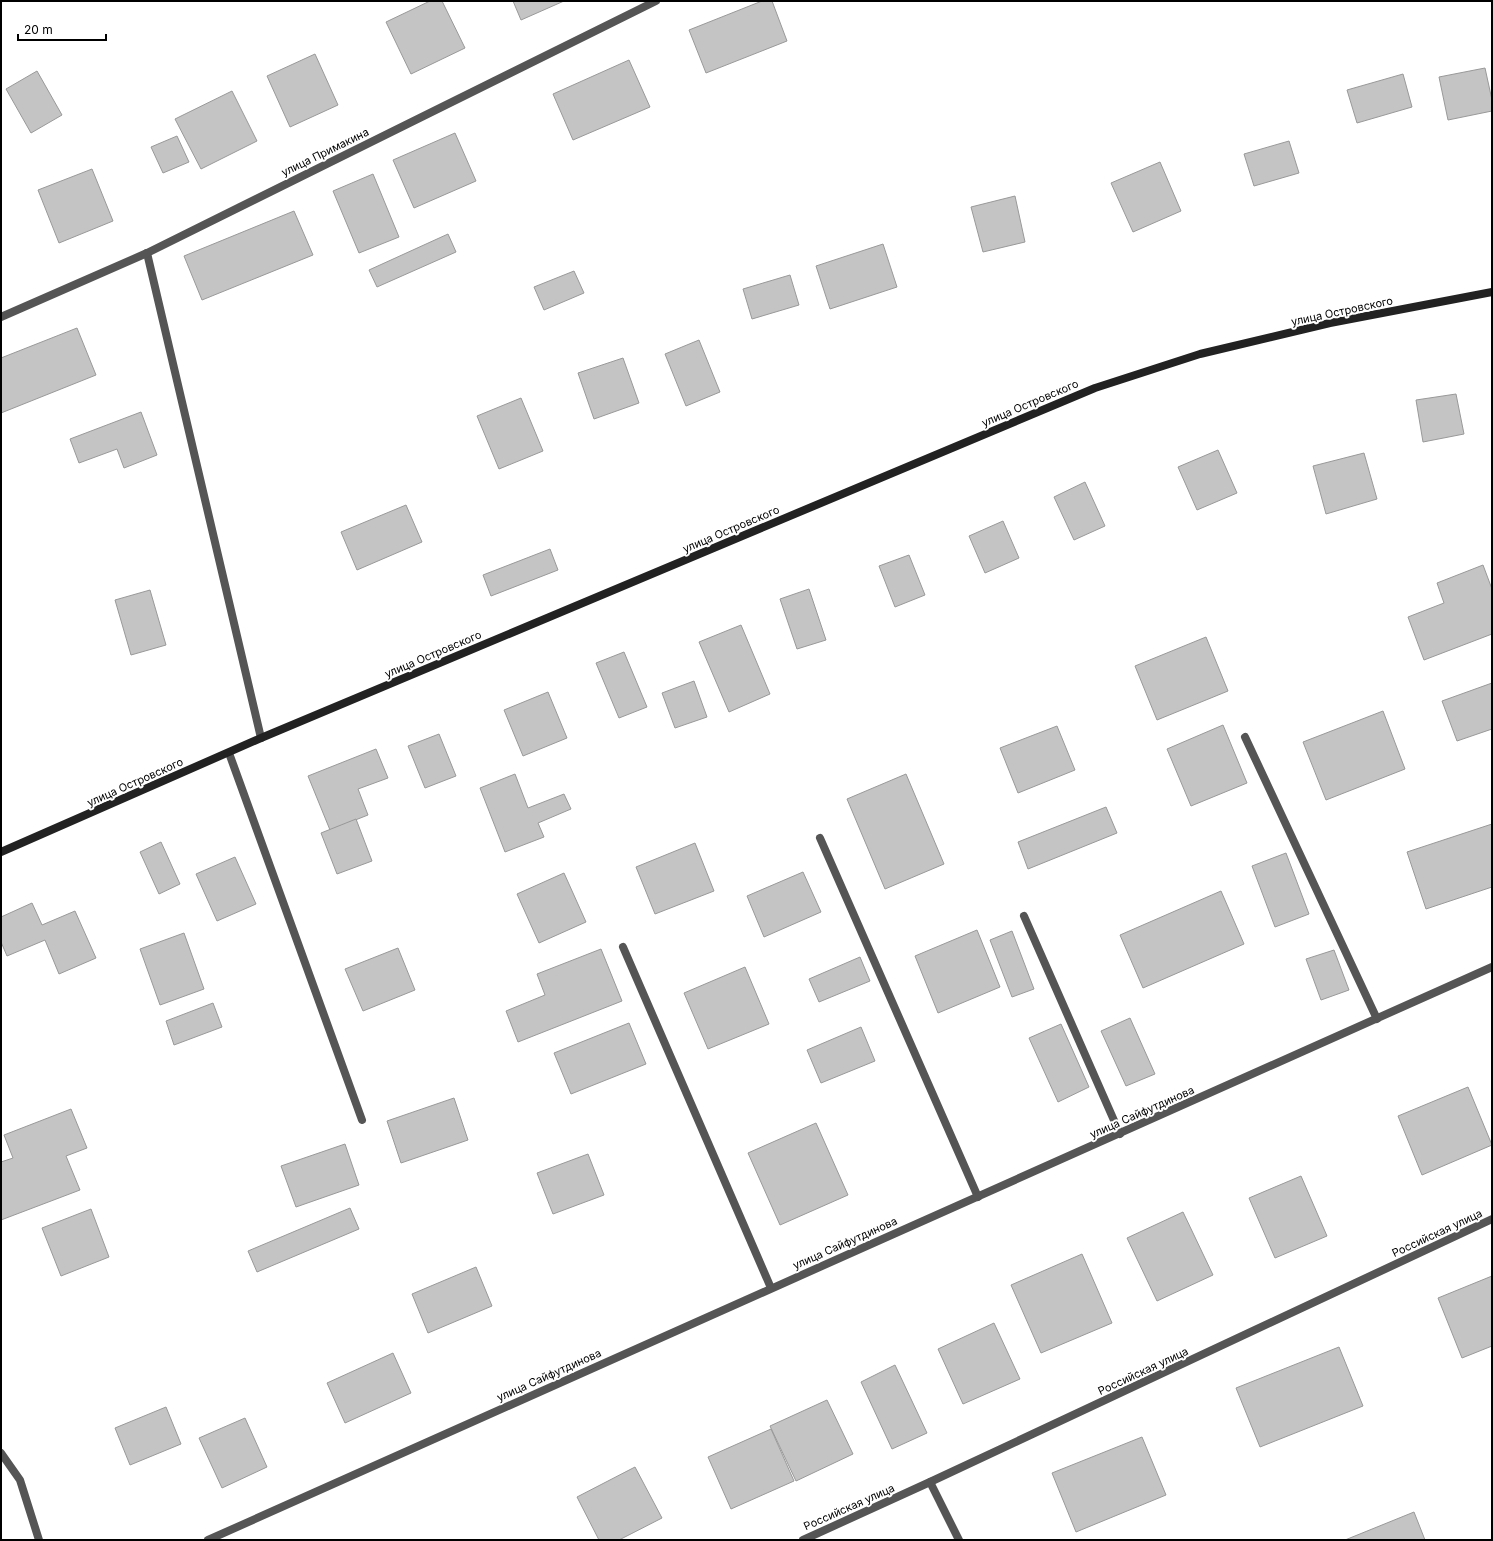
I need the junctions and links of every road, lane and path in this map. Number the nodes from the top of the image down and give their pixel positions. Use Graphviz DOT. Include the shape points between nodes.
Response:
graph roads {
  1 [pos="656,1"];
  2 [pos="147,252"];
  3 [pos="1492,292"];
  4 [pos="1,316"];
  5 [pos="1245,737"];
  6 [pos="261,738"];
  7 [pos="229,753"];
  8 [pos="820,838"];
  9 [pos="1,852"];
  10 [pos="1024,916"];
  11 [pos="623,947"];
  12 [pos="1492,968"];
  13 [pos="1378,1020"];
  14 [pos="362,1120"];
  15 [pos="1120,1134"];
  16 [pos="978,1197"];
  17 [pos="1492,1219"];
  18 [pos="770,1288"];
  19 [pos="1,1453"];
  20 [pos="930,1482"];
  21 [pos="39,1540"];
  22 [pos="208,1540"];
  23 [pos="803,1540"];
  24 [pos="958,1540"];
  1 -- 2 [label="street, улица Примакина"];
  2 -- 4 [label="street, улица Примакина"];
  2 -- 6 [label="street"];
  3 -- 6 [label="main road, улица Островского" via="1330,323 1200,354 1095,388"];
  5 -- 13 [label="street"];
  6 -- 7 [label="main road, улица Островского"];
  7 -- 9 [label="main road, улица Островского"];
  7 -- 14 [label="street"];
  8 -- 16 [label="street"];
  10 -- 15 [label="street"];
  11 -- 18 [label="street"];
  12 -- 13 [label="street, улица Сайфутдинова"];
  13 -- 15 [label="street, улица Сайфутдинова"];
  15 -- 16 [label="street, улица Сайфутдинова"];
  16 -- 18 [label="street, улица Сайфутдинова"];
  17 -- 20 [label="street, Российская улица"];
  18 -- 22 [label="street, улица Сайфутдинова"];
  19 -- 21 [label="street" via="20,1480"];
  20 -- 23 [label="street, Российская улица"];
  20 -- 24 [label="street"];
}
